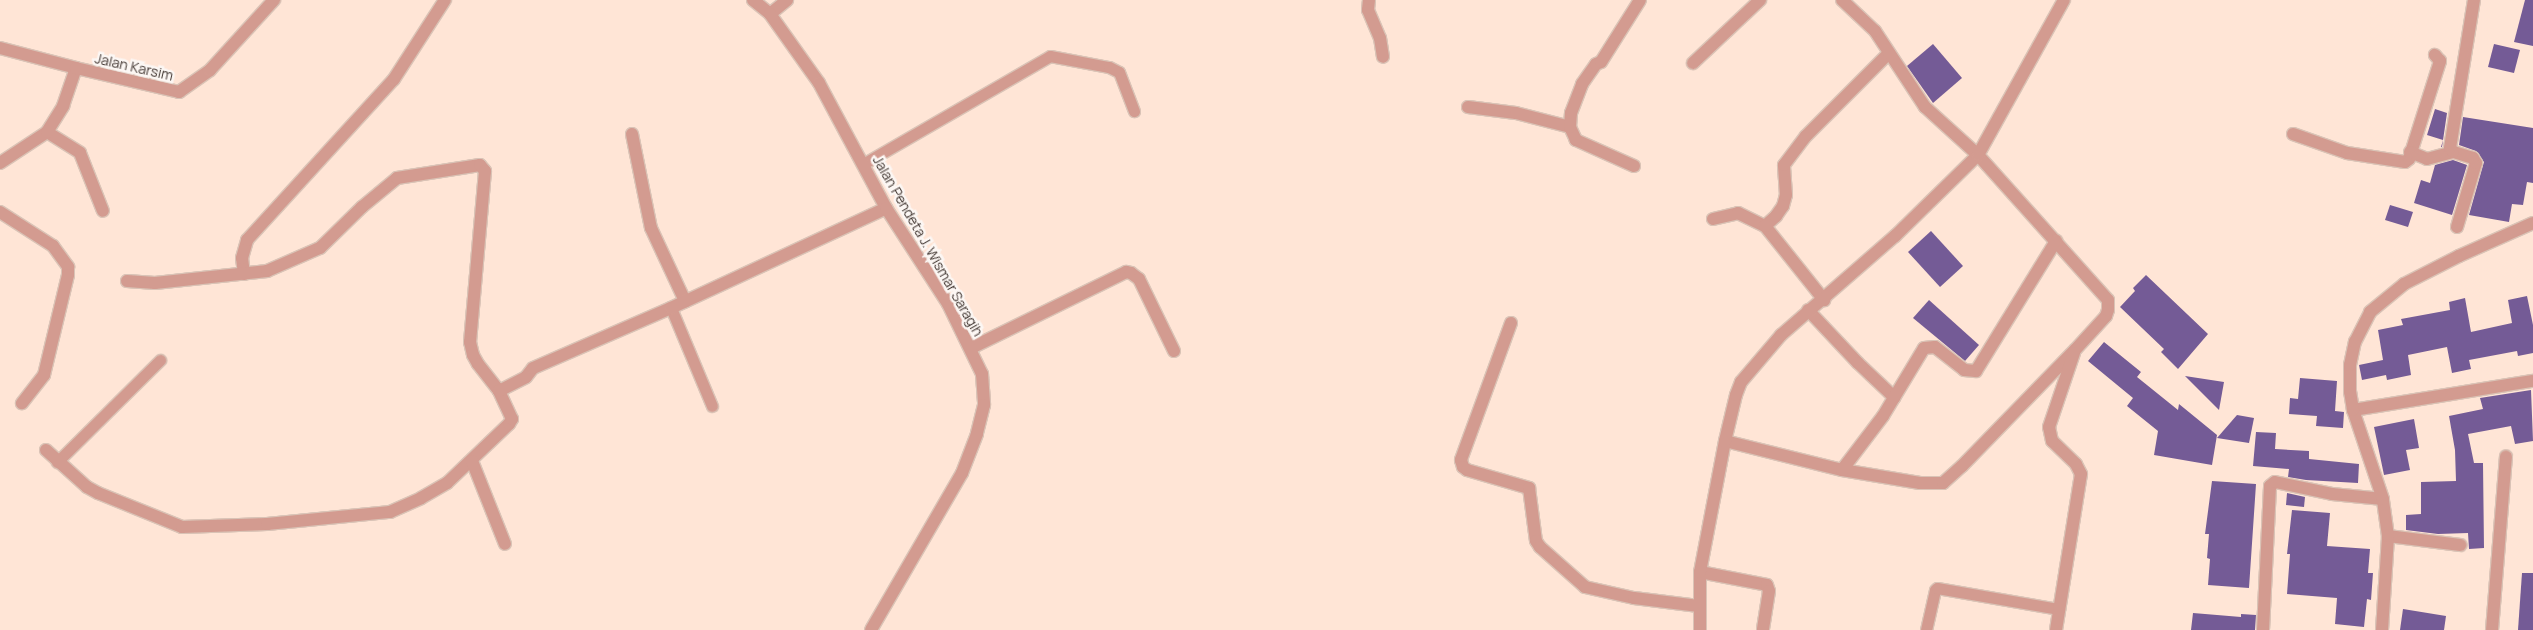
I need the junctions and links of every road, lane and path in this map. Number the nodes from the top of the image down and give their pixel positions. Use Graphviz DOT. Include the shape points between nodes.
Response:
graph roads {
  1 [pos="274,0"];
  2 [pos="446,0"];
  3 [pos="753,0"];
  4 [pos="788,0"];
  5 [pos="1369,0"];
  6 [pos="1640,0"];
  7 [pos="1760,0"];
  8 [pos="1842,0"];
  9 [pos="2064,0"];
  10 [pos="2474,0"];
  11 [pos="770,14"];
  12 [pos="0,48"];
  13 [pos="1889,53"];
  14 [pos="2435,55"];
  15 [pos="1382,56"];
  16 [pos="1693,63"];
  17 [pos="76,68"];
  18 [pos="1468,107"];
  19 [pos="1134,111"];
  20 [pos="1570,127"];
  21 [pos="47,132"];
  22 [pos="632,134"];
  23 [pos="2293,134"];
  24 [pos="2410,152"];
  25 [pos="2453,152"];
  26 [pos="1978,155"];
  27 [pos="0,163"];
  28 [pos="862,164"];
  29 [pos="1634,166"];
  30 [pos="886,208"];
  31 [pos="103,211"];
  32 [pos="0,212"];
  33 [pos="1713,219"];
  34 [pos="2533,223"];
  35 [pos="1765,226"];
  36 [pos="2458,227"];
  37 [pos="2056,241"];
  38 [pos="244,274"];
  39 [pos="127,281"];
  40 [pos="1824,300"];
  41 [pos="685,301"];
  42 [pos="671,308"];
  43 [pos="1808,310"];
  44 [pos="1511,323"];
  45 [pos="971,348"];
  46 [pos="2075,350"];
  47 [pos="1174,351"];
  48 [pos="160,360"];
  49 [pos="2533,381"];
  50 [pos="499,391"];
  51 [pos="1894,397"];
  52 [pos="22,403"];
  53 [pos="712,406"];
  54 [pos="2353,410"];
  55 [pos="1725,441"];
  56 [pos="46,450"];
  57 [pos="2506,458"];
  58 [pos="472,461"];
  59 [pos="58,462"];
  60 [pos="1842,470"];
  61 [pos="2382,499"];
  62 [pos="2388,536"];
  63 [pos="505,544"];
  64 [pos="2460,545"];
  65 [pos="1700,572"];
  66 [pos="1699,606"];
  67 [pos="2059,609"];
  68 [pos="871,630"];
  69 [pos="1700,630"];
  70 [pos="1763,630"];
  71 [pos="1926,630"];
  72 [pos="2056,630"];
  73 [pos="2263,630"];
  74 [pos="2382,630"];
  75 [pos="2492,630"];
  1 -- 17 [label="street, Jalan Karsim" via="210,70 180,92"];
  2 -- 38 [label="street" via="394,79 247,240 242,258"];
  3 -- 11 [label="street, Jalan Pendeta J. Wismar Saragih"];
  4 -- 11 [label="street"];
  5 -- 15 [label="street" via="1368,10 1380,38"];
  6 -- 20 [label="street" via="1601,62 1582,84 1571,113"];
  7 -- 16 [label="street"];
  8 -- 13 [label="street" via="1863,18"];
  9 -- 26 [label="street"];
  10 -- 25 [label="street" via="2450,148"];
  11 -- 28 [label="street, Jalan Pendeta J. Wismar Saragih" via="819,83"];
  12 -- 17 [label="street"];
  13 -- 26 [label="street" via="1925,107"];
  13 -- 35 [label="street" via="1806,136 1784,165 1786,195 1783,206"];
  14 -- 24 [label="street" via="2440,61"];
  17 -- 21 [label="street, Jalan Karsim" via="63,106"];
  18 -- 20 [label="street" via="1516,113"];
  19 -- 28 [label="lane" via="1120,72 1050,56"];
  20 -- 29 [label="street" via="1576,140"];
  21 -- 27 [label="street, Jalan Karsim"];
  21 -- 31 [label="street" via="80,153"];
  22 -- 41 [label="street" via="651,228"];
  23 -- 24 [label="street" via="2348,152 2400,162 2409,160"];
  24 -- 25 [label="street" via="2427,158"];
  25 -- 36 [label="street" via="2473,158 2476,163"];
  26 -- 37 [label="street"];
  26 -- 40 [label="street"];
  28 -- 30 [label="street, Jalan Pendeta J. Wismar Saragih"];
  30 -- 41 [label="street"];
  30 -- 45 [label="street, Jalan Pendeta J. Wismar Saragih" via="948,304"];
  32 -- 52 [label="street" via="52,246 63,259 68,275 44,375"];
  33 -- 35 [label="street" via="1738,214"];
  34 -- 54 [label="street" via="2404,284 2370,312 2355,342 2350,365"];
  35 -- 40 [label="street"];
  37 -- 46 [label="street" via="2108,300 2106,316"];
  37 -- 51 [label="street" via="1976,370 1964,370 1935,347 1924,348"];
  38 -- 39 [label="street" via="155,283"];
  38 -- 50 [label="street" via="267,271 320,248 397,178 480,165 485,171 470,342 478,364"];
  40 -- 43 [label="street"];
  41 -- 42 [label="street"];
  42 -- 50 [label="street" via="536,367 526,377"];
  42 -- 53 [label="lane"];
  43 -- 51 [label="street"];
  43 -- 55 [label="street" via="1781,335 1741,382"];
  44 -- 66 [label="street" via="1461,460 1463,467 1529,488 1536,541 1585,587 1634,598"];
  45 -- 47 [label="street" via="1126,272 1139,279"];
  45 -- 68 [label="street, Jalan Pendeta J. Wismar Saragih" via="984,388 984,405 977,434 962,473"];
  46 -- 60 [label="street" via="1943,483 1920,483"];
  46 -- 67 [label="street" via="2048,432 2081,474"];
  48 -- 59 [label="lane"];
  49 -- 54 [label="street"];
  50 -- 58 [label="street" via="512,422"];
  51 -- 60 [label="street"];
  54 -- 61 [label="street"];
  55 -- 60 [label="street"];
  55 -- 65 [label="street"];
  56 -- 59 [label="street"];
  57 -- 75 [label="street"];
  58 -- 59 [label="street" via="447,483 390,512 191,528 109,499 87,487"];
  58 -- 63 [label="street"];
  61 -- 62 [label="street"];
  61 -- 73 [label="street" via="2332,494 2275,482 2270,486"];
  62 -- 64 [label="street"];
  62 -- 74 [label="street"];
  65 -- 66 [label="street"];
  65 -- 70 [label="street" via="1766,585 1769,591"];
  66 -- 69 [label="street"];
  67 -- 71 [label="lane" via="1937,588"];
  67 -- 72 [label="street"];
}
